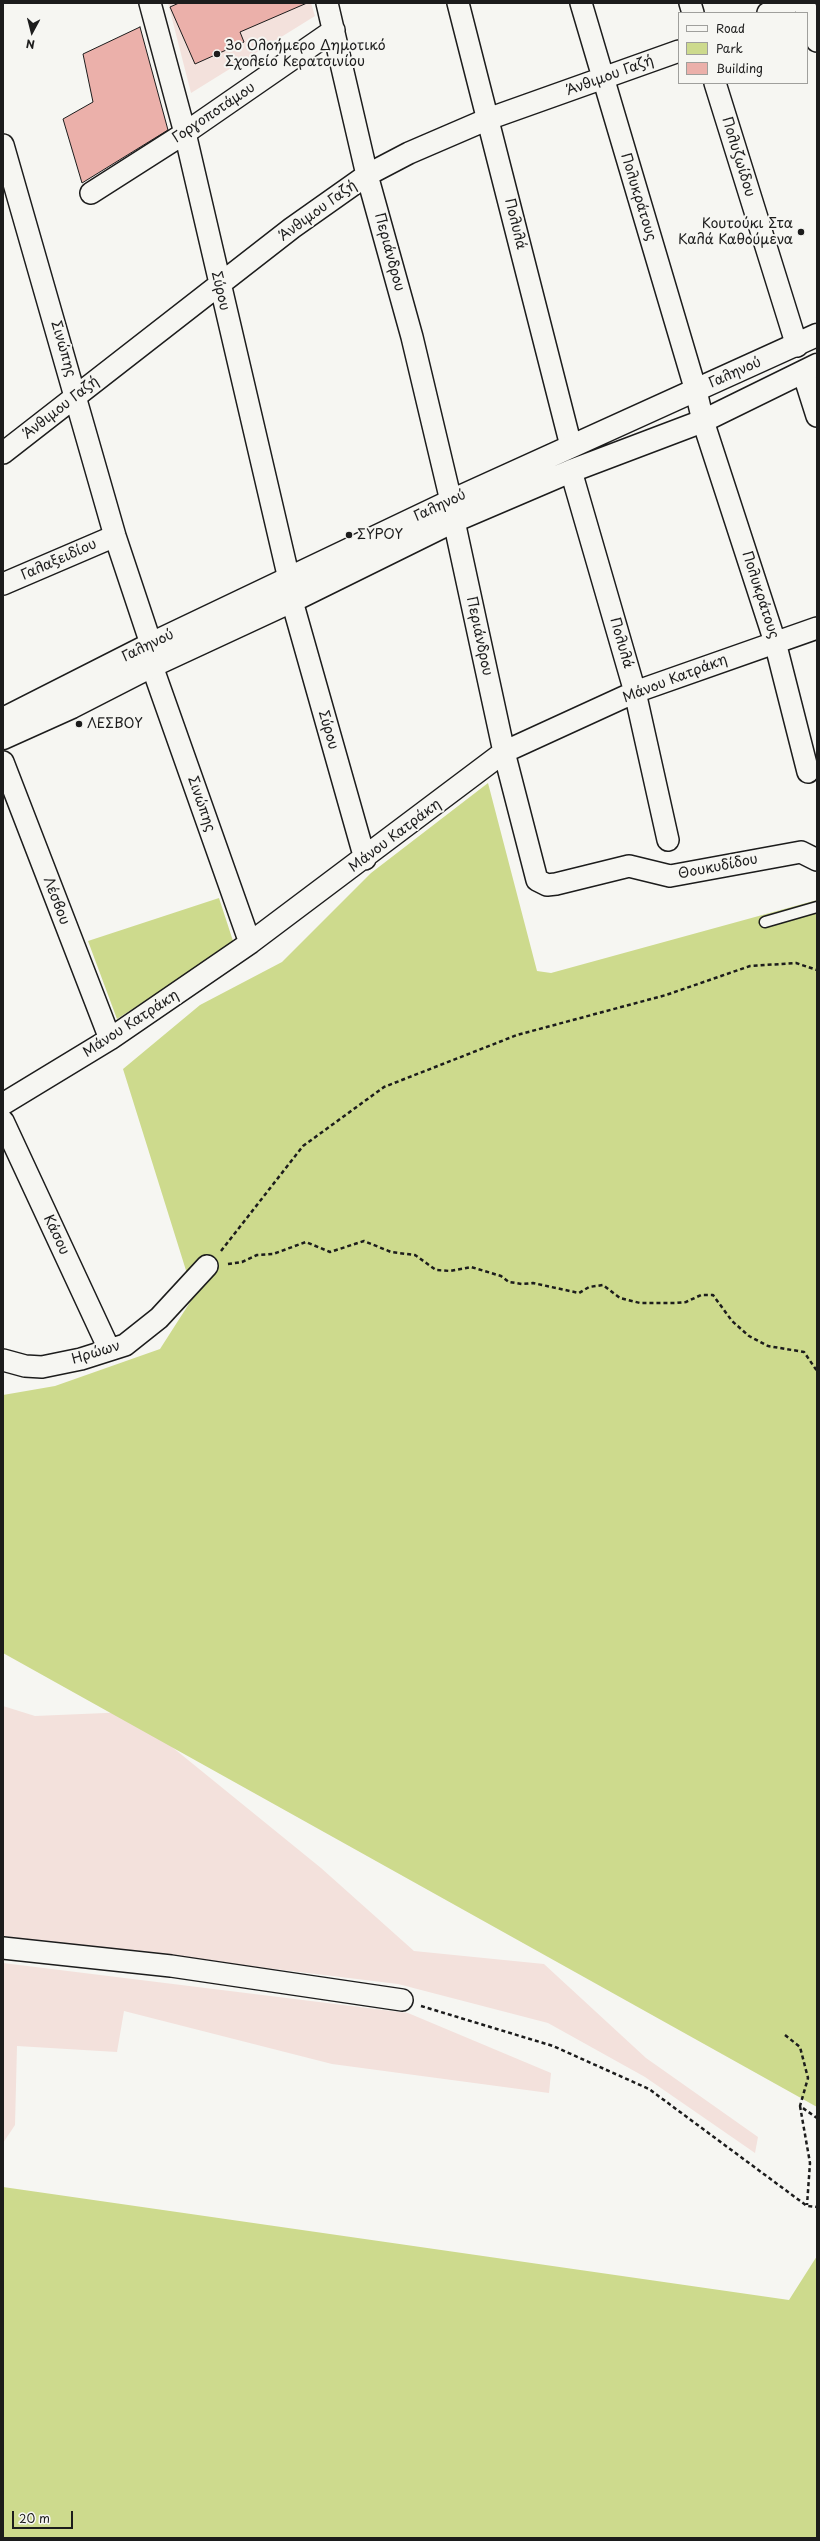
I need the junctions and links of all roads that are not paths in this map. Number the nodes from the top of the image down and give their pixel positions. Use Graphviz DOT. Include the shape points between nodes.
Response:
graph roads {
  1 [pos="150,3"];
  2 [pos="327,3"];
  3 [pos="458,3"];
  4 [pos="580,3"];
  5 [pos="790,3"];
  6 [pos="770,12"];
  7 [pos="808,15"];
  8 [pos="334,30"];
  9 [pos="817,41"];
  10 [pos="678,51"];
  11 [pos="603,79"];
  12 [pos="715,84"];
  13 [pos="488,119"];
  14 [pos="185,133"];
  15 [pos="3,145"];
  16 [pos="367,175"];
  17 [pos="91,192"];
  18 [pos="219,287"];
  19 [pos="817,335"];
  20 [pos="797,346"];
  21 [pos="810,368"];
  22 [pos="696,391"];
  23 [pos="77,396"];
  24 [pos="817,416"];
  25 [pos="703,421"];
  26 [pos="571,446"];
  27 [pos="3,453"];
  28 [pos="571,471"];
  29 [pos="453,511"];
  30 [pos="115,536"];
  31 [pos="289,579"];
  32 [pos="3,584"];
  33 [pos="292,601"];
  34 [pos="817,628"];
  35 [pos="775,642"];
  36 [pos="151,644"];
  37 [pos="152,666"];
  38 [pos="635,692"];
  39 [pos="3,719"];
  40 [pos="3,738"];
  41 [pos="504,752"];
  42 [pos="3,762"];
  43 [pos="808,772"];
  44 [pos="668,840"];
  45 [pos="365,859"];
  46 [pos="817,860"];
  47 [pos="817,906"];
  48 [pos="765,922"];
  49 [pos="250,943"];
  50 [pos="110,1039"];
  51 [pos="3,1104"];
  52 [pos="3,1121"];
  53 [pos="208,1264"];
  54 [pos="109,1349"];
  55 [pos="3,1360"];
  56 [pos="3,1948"];
  57 [pos="402,2000"];
  1 -- 14 [label="street, Σύρου"];
  2 -- 8 [label="street, Περιάνδρου"];
  3 -- 13 [label="street, Πολυλά"];
  4 -- 11 [label="street, Πολυκράτους"];
  5 -- 6 [label="street"];
  7 -- 9 [label="street"];
  8 -- 14 [label="street, Γοργοποτάμου"];
  8 -- 16 [label="street, Περιάνδρου"];
  10 -- 11 [label="street, Άνθιμου Γαζή"];
  11 -- 13 [label="street, Άνθιμου Γαζή"];
  11 -- 22 [label="street, Πολυκράτους"];
  12 -- 20 [label="street, Πολυζωίδου"];
  13 -- 16 [label="street, Άνθιμου Γαζή" via="409,153"];
  13 -- 26 [label="street, Πολυλά"];
  14 -- 17 [label="street, Γοργοποτάμου"];
  14 -- 18 [label="street, Σύρου"];
  15 -- 23 [label="street, Σινώπης"];
  16 -- 18 [label="street, Άνθιμου Γαζή" via="292,228"];
  16 -- 29 [label="street, Περιάνδρου" via="412,337"];
  18 -- 23 [label="street, Άνθιμου Γαζή"];
  18 -- 31 [label="street, Σύρου"];
  19 -- 20 [label="street, Γαληνού"];
  20 -- 22 [label="street, Γαληνού"];
  21 -- 24 [label="street"];
  21 -- 25 [label="street, Γαληνού"];
  22 -- 25 [label="street, Πολυκράτους"];
  22 -- 26 [label="street, Γαληνού"];
  23 -- 27 [label="street, Άνθιμου Γαζή"];
  23 -- 30 [label="street, Σινώπης"];
  25 -- 28 [label="street, Γαληνού"];
  25 -- 35 [label="street, Πολυκράτους"];
  26 -- 29 [label="street, Γαληνού"];
  28 -- 29 [label="street, Γαληνού"];
  28 -- 38 [label="street, Πολυλά"];
  29 -- 31 [label="street, Γαληνού"];
  29 -- 33 [label="street, Γαληνού"];
  29 -- 41 [label="street, Περιάνδρου"];
  30 -- 32 [label="street, Γαλαξειδίου"];
  30 -- 36 [label="street, Σινώπης"];
  31 -- 36 [label="street, Γαληνού"];
  33 -- 37 [label="street, Γαληνού"];
  33 -- 45 [label="street, Σύρου"];
  34 -- 35 [label="street, Μάνου Κατράκη"];
  35 -- 38 [label="street, Μάνου Κατράκη"];
  35 -- 43 [label="street, Πολυκράτους"];
  36 -- 39 [label="street, Γαληνού"];
  37 -- 40 [label="street, Γαληνού" via="72,707"];
  37 -- 49 [label="street, Σινώπης"];
  38 -- 41 [label="street, Μάνου Κατράκη"];
  38 -- 44 [label="street, Πολυλά"];
  41 -- 45 [label="street, Μάνου Κατράκη"];
  41 -- 46 [label="street, Θουκυδίδου" via="531,862 538,880 547,885 629,866 670,876 791,852 801,852"];
  42 -- 50 [label="street, Λέσβου"];
  45 -- 49 [label="street, Μάνου Κατράκη"];
  47 -- 48 [label="lane"];
  49 -- 50 [label="street, Μάνου Κατράκη"];
  50 -- 51 [label="street, Μάνου Κατράκη"];
  52 -- 54 [label="street, Κάσου"];
  53 -- 54 [label="street, Ηρώων" via="143,1332 125,1345"];
  54 -- 55 [label="street, Ηρώων" via="81,1359 42,1367 25,1366"];
  56 -- 57 [label="street" via="171,1966"];
}
